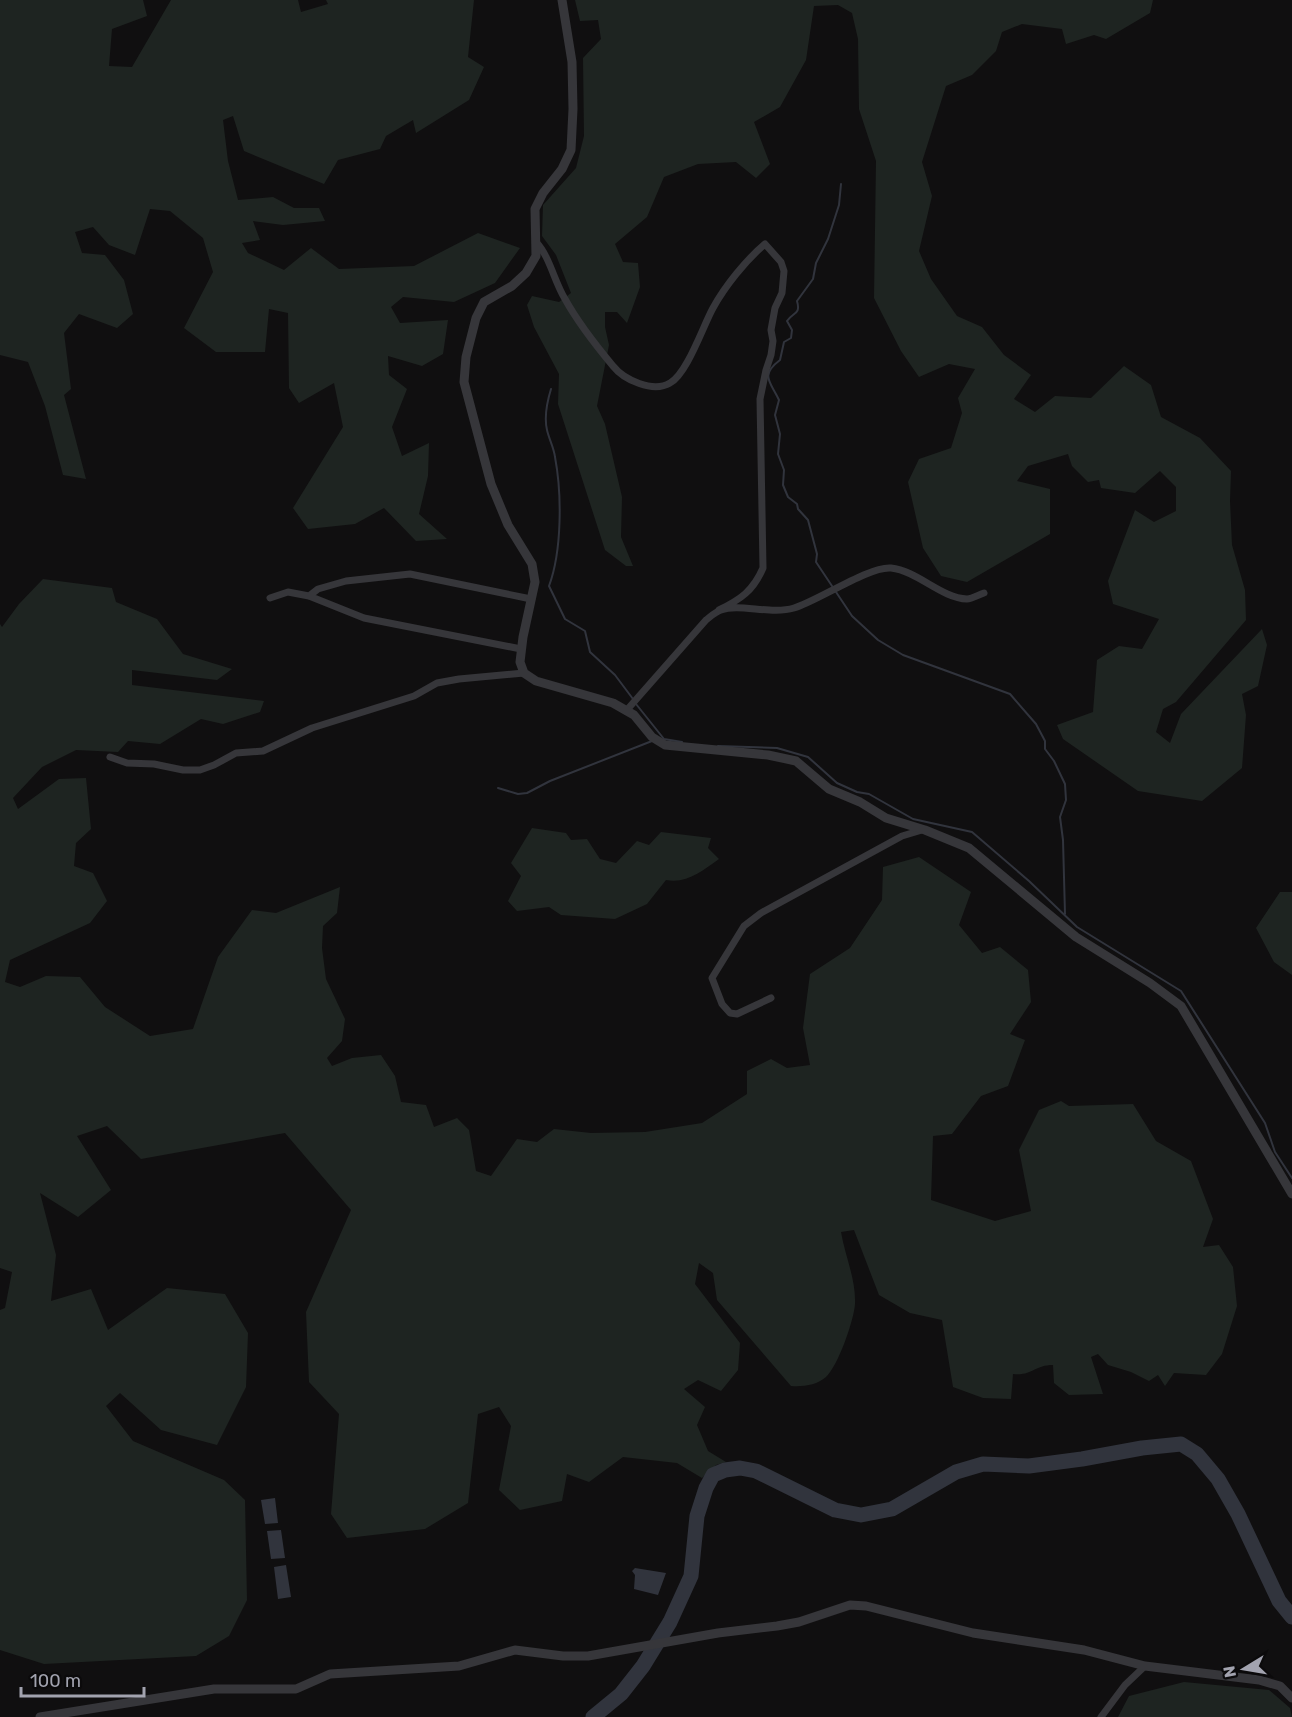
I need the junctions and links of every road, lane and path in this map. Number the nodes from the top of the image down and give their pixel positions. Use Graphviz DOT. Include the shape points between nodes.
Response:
graph roads {
  1 [pos="562,0"];
  2 [pos="536,242"];
  3 [pos="984,593"];
  4 [pos="309,596"];
  5 [pos="270,598"];
  6 [pos="531,598"];
  7 [pos="719,610"];
  8 [pos="521,649"];
  9 [pos="524,673"];
  10 [pos="626,711"];
  11 [pos="110,757"];
  12 [pos="922,830"];
  13 [pos="771,998"];
  14 [pos="1292,1194"];
  15 [pos="1145,1666"];
  16 [pos="1292,1698"];
  17 [pos="40,1717"];
  18 [pos="1101,1717"];
  1 -- 2 [label="street" via="572,62 571,150 535,209"];
  2 -- 6 [label="street" via="536,256 526,273 484,302 466,357 464,382 491,484 508,525 532,564 535,582"];
  2 -- 7 [label="street" via="565,299 614,367 627,379 655,387 670,383 681,373 714,306 752,255 765,244 781,262 782,293 775,308 771,355 760,399 763,568 756,585"];
  3 -- 7 [label="street" via="968,599 954,596 914,574 889,568 874,571 794,608"];
  4 -- 5 [label="street" via="288,592"];
  4 -- 6 [label="street" via="318,589 346,581 410,574"];
  4 -- 8 [label="street" via="364,618"];
  6 -- 8 [label="street"];
  7 -- 10 [label="street"];
  8 -- 9 [label="street"];
  9 -- 10 [label="street" via="536,681 613,703"];
  9 -- 11 [label="street" via="436,683 414,696 312,728 263,751 236,753 200,770 127,764"];
  10 -- 12 [label="street" via="665,745 796,761 829,789 886,818"];
  12 -- 13 [label="street" via="902,836 744,926 712,978 730,1013 737,1014"];
  12 -- 14 [label="street" via="969,848 1076,937 1181,1006"];
  15 -- 16 [label="street" via="1259,1680 1280,1686"];
  15 -- 17 [label="street" via="1084,1650 973,1633 850,1605 799,1622 588,1656 516,1650 459,1666 330,1674 296,1689 214,1689"];
  15 -- 18 [label="street"];
}
